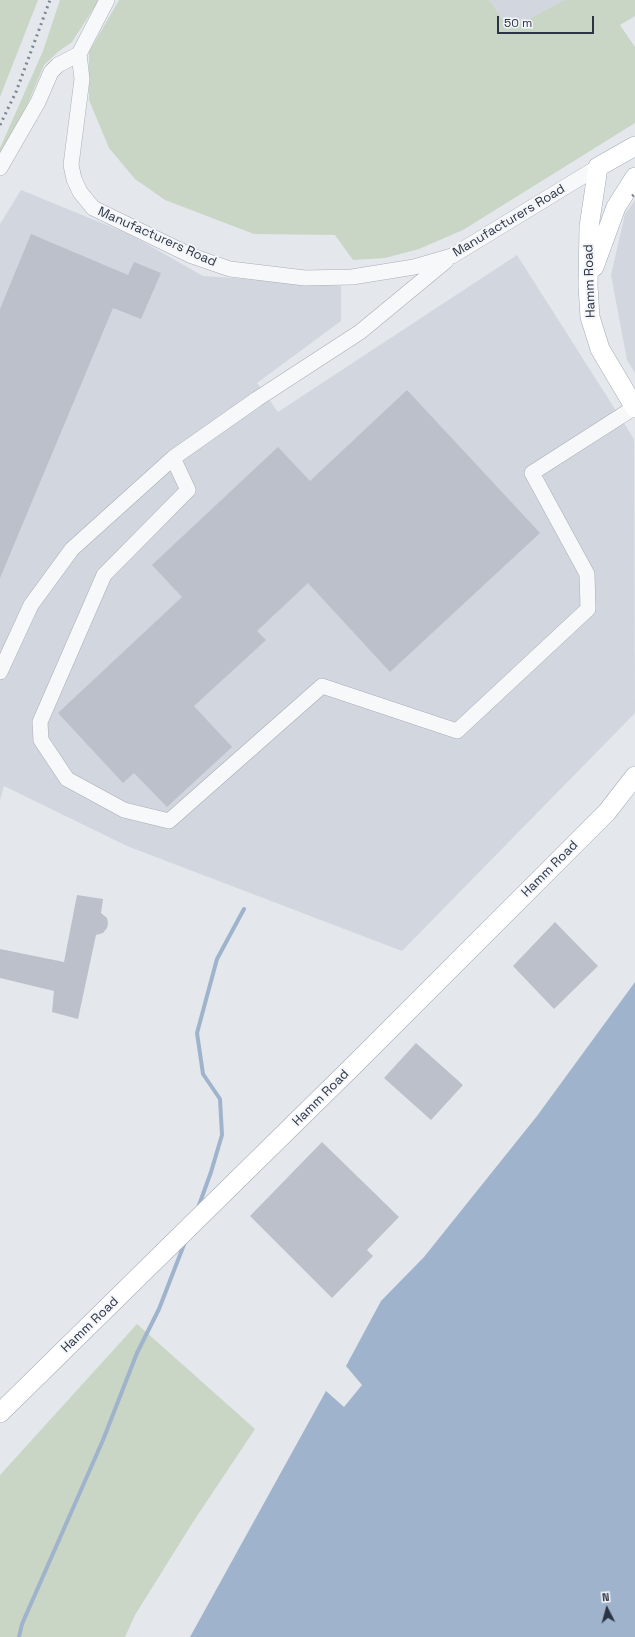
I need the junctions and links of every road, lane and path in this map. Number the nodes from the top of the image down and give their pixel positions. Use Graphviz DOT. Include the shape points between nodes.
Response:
graph roads {
  1 [pos="107,0"];
  2 [pos="79,54"];
  3 [pos="635,146"];
  4 [pos="598,167"];
  5 [pos="0,168"];
  6 [pos="635,177"];
  7 [pos="452,256"];
  8 [pos="588,286"];
  9 [pos="635,407"];
  10 [pos="173,458"];
  11 [pos="0,672"];
  12 [pos="635,776"];
  13 [pos="0,1413"];
  1 -- 2 [label="street"];
  2 -- 5 [label="street" via="58,65 51,72 38,102"];
  2 -- 7 [label="street, Manufacturers Road" via="82,78 71,165 80,192 93,208 192,256 230,269 306,278 352,278 414,267"];
  3 -- 4 [label="main road, Manufacturers Road"];
  4 -- 7 [label="street, Manufacturers Road"];
  4 -- 8 [label="main road, Hamm Road" via="589,227"];
  6 -- 8 [label="main road" via="616,207"];
  7 -- 10 [label="street" via="360,332"];
  8 -- 9 [label="main road, Hamm Road" via="590,317 600,349"];
  9 -- 10 [label="street" via="532,473 587,574 588,609 457,731 322,686 169,822 124,810 67,779 41,740 40,722 104,575 188,490"];
  10 -- 11 [label="street" via="72,549 31,604"];
  12 -- 13 [label="main road, Hamm Road" via="607,812"];
}
